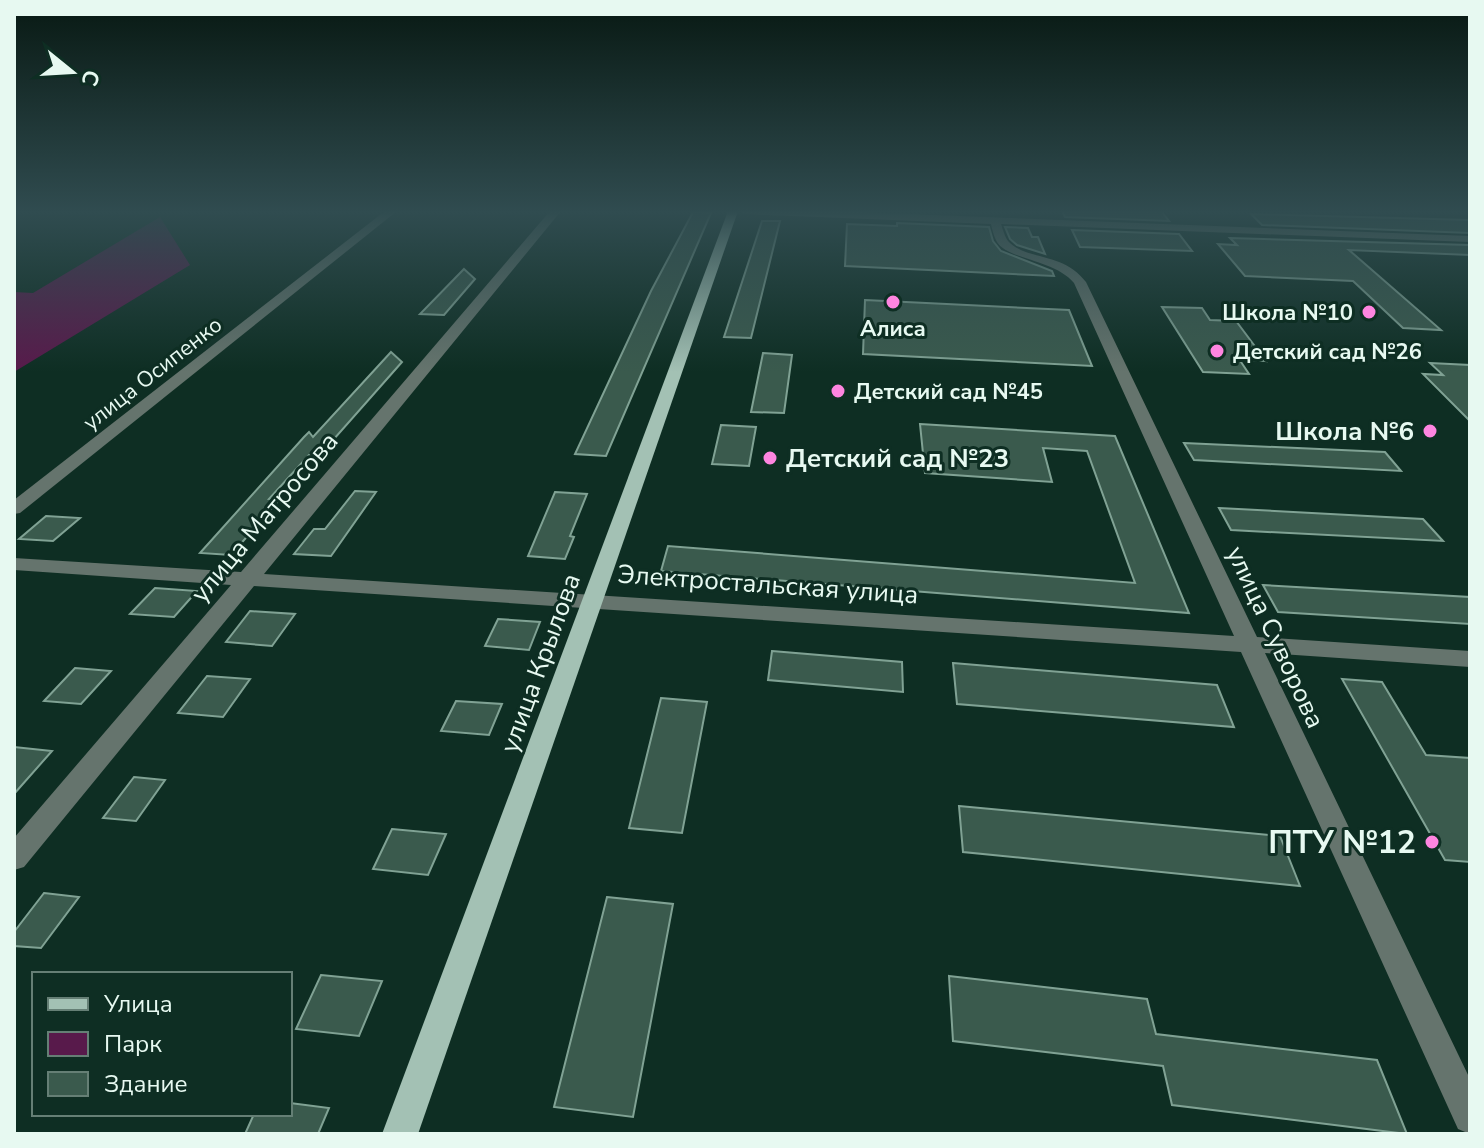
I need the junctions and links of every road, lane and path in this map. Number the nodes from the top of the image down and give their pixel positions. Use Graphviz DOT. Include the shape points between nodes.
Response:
graph roads {
  1 [pos="324,265"];
  2 [pos="511,265"];
  3 [pos="714,265"];
  4 [pos="1058,265"];
  5 [pos="14,509"];
  6 [pos="14,564"];
  7 [pos="245,580"];
  8 [pos="593,600"];
  9 [pos="1248,644"];
  10 [pos="1470,659"];
  11 [pos="14,858"];
  12 [pos="1470,1117"];
  13 [pos="400,1134"];
  1 -- 5 [label="street, улица Осипенко"];
  2 -- 7 [label="street, улица Матросова"];
  3 -- 8 [label="main road, улица Крылова"];
  4 -- 9 [label="street, улица Суворова" via="1080,282"];
  6 -- 7 [label="street, Электростальская улица"];
  7 -- 8 [label="street, Электростальская улица"];
  7 -- 11 [label="street, улица Матросова"];
  8 -- 9 [label="street, Электростальская улица"];
  8 -- 13 [label="main road, улица Крылова"];
  9 -- 10 [label="street, Электростальская улица"];
  9 -- 12 [label="street, улица Суворова"];
}
